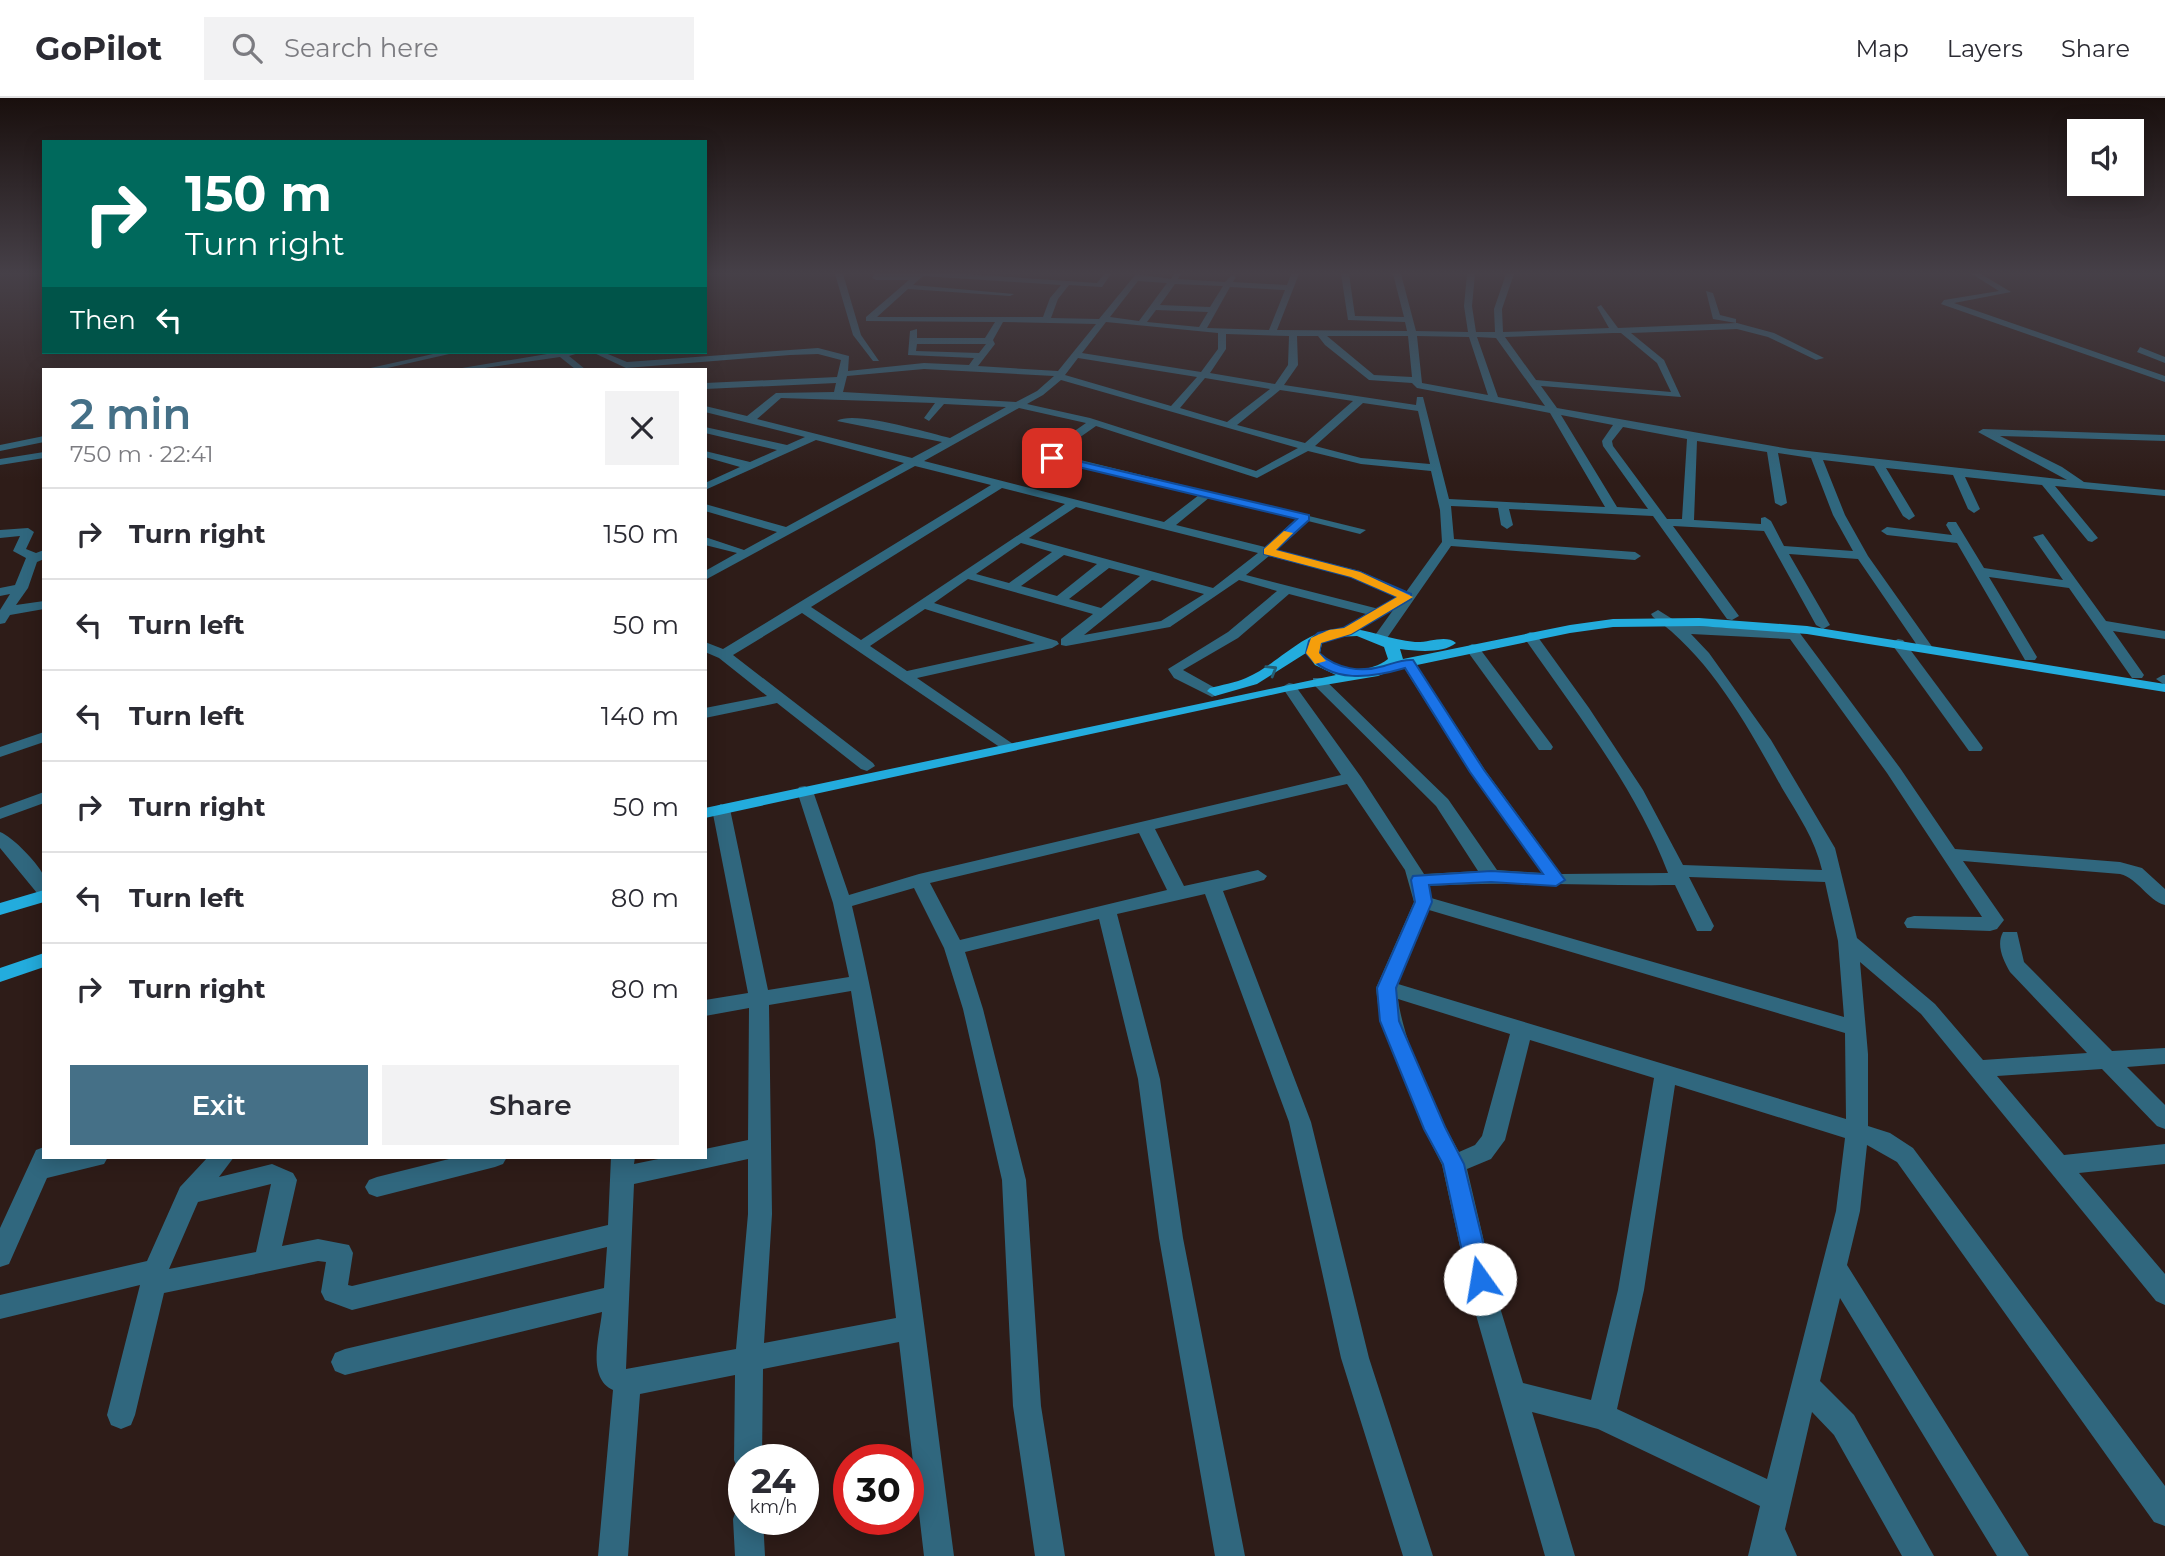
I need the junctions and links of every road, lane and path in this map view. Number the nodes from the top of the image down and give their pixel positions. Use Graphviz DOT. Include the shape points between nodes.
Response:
graph roads {
  1 [pos="863,342"];
  2 [pos="912,342"];
  3 [pos="990,342"];
  4 [pos="1085,342"];
  5 [pos="1222,342"];
  6 [pos="1293,342"];
  7 [pos="1330,342"];
  8 [pos="1413,342"];
  9 [pos="1474,342"];
  10 [pos="1504,342"];
  11 [pos="1635,342"];
  12 [pos="1786,342"];
  13 [pos="2059,342"];
  14 [pos="2140,350"];
  15 [pos="444,354"];
  16 [pos="561,354"];
  17 [pos="601,354"];
  18 [pos="1075,355"];
  19 [pos="981,356"];
  20 [pos="1819,358"];
  21 [pos="876,359"];
  22 [pos="846,360"];
  23 [pos="2165,360"];
  24 [pos="508,366"];
  25 [pos="376,368"];
  26 [pos="477,368"];
  27 [pos="579,368"];
  28 [pos="971,368"];
  29 [pos="895,370"];
  30 [pos="1004,370"];
  31 [pos="1060,375"];
  32 [pos="1206,375"];
  33 [pos="841,377"];
  34 [pos="2165,379"];
  35 [pos="993,381"];
  36 [pos="1417,382"];
  37 [pos="1535,383"];
  38 [pos="903,386"];
  39 [pos="1278,387"];
  40 [pos="707,392"];
  41 [pos="838,395"];
  42 [pos="896,397"];
  43 [pos="943,399"];
  44 [pos="1494,399"];
  45 [pos="1360,400"];
  46 [pos="1018,405"];
  47 [pos="1174,409"];
  48 [pos="707,410"];
  49 [pos="1423,410"];
  50 [pos="1553,410"];
  51 [pos="929,418"];
  52 [pos="749,420"];
  53 [pos="842,421"];
  54 [pos="1620,422"];
  55 [pos="1094,423"];
  56 [pos="1229,426"];
  57 [pos="707,430"];
  58 [pos="722,433"];
  59 [pos="816,436"];
  60 [pos="1692,436"];
  61 [pos="2165,438"];
  62 [pos="42,439"];
  63 [pos="707,440"];
  64 [pos="950,441"];
  65 [pos="1307,447"];
  66 [pos="0,448"];
  67 [pos="788,449"];
  68 [pos="1772,449"];
  69 [pos="1594,451"];
  70 [pos="42,455"];
  71 [pos="707,455"];
  72 [pos="1816,456"];
  73 [pos="0,462"];
  74 [pos="912,462"];
  75 [pos="1878,464"];
  76 [pos="751,466"];
  77 [pos="1435,468"];
  78 [pos="1958,474"];
  79 [pos="707,478"];
  80 [pos="719,481"];
  81 [pos="2046,482"];
  82 [pos="1002,483"];
  83 [pos="2082,485"];
  84 [pos="707,486"];
  85 [pos="2159,493"];
  86 [pos="1207,494"];
  87 [pos="1075,502"];
  88 [pos="1444,502"];
  89 [pos="2165,502"];
  90 [pos="1781,503"];
  91 [pos="1503,506"];
  92 [pos="707,508"];
  93 [pos="1974,509"];
  94 [pos="1614,512"];
  95 [pos="1909,516"];
  96 [pos="1305,517"];
  97 [pos="1660,517"];
  98 [pos="1688,523"];
  99 [pos="1168,525"];
  100 [pos="1507,525"];
  101 [pos="1952,525"];
  102 [pos="783,530"];
  103 [pos="1360,530"];
  104 [pos="1887,531"];
  105 [pos="0,534"];
  106 [pos="2039,537"];
  107 [pos="2092,538"];
  108 [pos="1019,540"];
  109 [pos="1961,540"];
  110 [pos="707,542"];
  111 [pos="1448,542"];
  112 [pos="1780,549"];
  113 [pos="738,550"];
  114 [pos="1062,551"];
  115 [pos="1268,551"];
  116 [pos="40,555"];
  117 [pos="1634,556"];
  118 [pos="1862,556"];
  119 [pos="1107,564"];
  120 [pos="707,567"];
  121 [pos="1982,572"];
  122 [pos="707,575"];
  123 [pos="967,575"];
  124 [pos="1150,575"];
  125 [pos="1237,576"];
  126 [pos="2073,584"];
  127 [pos="1011,587"];
  128 [pos="21,588"];
  129 [pos="1287,589"];
  130 [pos="0,592"];
  131 [pos="1215,593"];
  132 [pos="1407,597"];
  133 [pos="1059,601"];
  134 [pos="923,604"];
  135 [pos="42,606"];
  136 [pos="802,607"];
  137 [pos="1103,613"];
  138 [pos="1377,613"];
  139 [pos="4,616"];
  140 [pos="1732,616"];
  141 [pos="1669,621"];
  142 [pos="1823,625"];
  143 [pos="2102,625"];
  144 [pos="1789,628"];
  145 [pos="1347,632"];
  146 [pos="2165,635"];
  147 [pos="1530,636"];
  148 [pos="1315,641"];
  149 [pos="1385,641"];
  150 [pos="1059,643"];
  151 [pos="1898,643"];
  152 [pos="1923,643"];
  153 [pos="861,646"];
  154 [pos="707,647"];
  155 [pos="1472,648"];
  156 [pos="724,655"];
  157 [pos="2030,657"];
  158 [pos="1408,663"];
  159 [pos="1384,669"];
  160 [pos="2137,675"];
  161 [pos="906,676"];
  162 [pos="1318,681"];
  163 [pos="2164,682"];
  164 [pos="1289,687"];
  165 [pos="1213,692"];
  166 [pos="780,698"];
  167 [pos="707,713"];
  168 [pos="42,738"];
  169 [pos="1002,743"];
  170 [pos="1545,747"];
  171 [pos="1975,748"];
  172 [pos="0,752"];
  173 [pos="867,766"];
  174 [pos="1353,777"];
  175 [pos="804,791"];
  176 [pos="42,798"];
  177 [pos="710,807"];
  178 [pos="0,814"];
  179 [pos="1144,825"];
  180 [pos="0,838"];
  181 [pos="1951,853"];
  182 [pos="1679,875"];
  183 [pos="1258,876"];
  184 [pos="1491,876"];
  185 [pos="1832,876"];
  186 [pos="919,880"];
  187 [pos="1556,880"];
  188 [pos="1212,887"];
  189 [pos="1421,891"];
  190 [pos="1178,893"];
  191 [pos="41,894"];
  192 [pos="2165,899"];
  193 [pos="842,903"];
  194 [pos="0,909"];
  195 [pos="1106,910"];
  196 [pos="1914,923"];
  197 [pos="1704,926"];
  198 [pos="2010,937"];
  199 [pos="1849,941"];
  200 [pos="954,948"];
  201 [pos="42,960"];
  202 [pos="0,975"];
  203 [pos="860,982"];
  204 [pos="1387,988"];
  205 [pos="759,998"];
  206 [pos="707,1008"];
  207 [pos="1854,1028"];
  208 [pos="1522,1029"];
  209 [pos="2165,1056"];
  210 [pos="2107,1060"];
  211 [pos="1978,1069"];
  212 [pos="1666,1072"];
  213 [pos="2165,1120"];
  214 [pos="1857,1132"];
  215 [pos="758,1147"];
  216 [pos="707,1154"];
  217 [pos="2165,1154"];
  218 [pos="78,1159"];
  219 [pos="220,1159"];
  220 [pos="487,1159"];
  221 [pos="673,1159"];
  222 [pos="41,1163"];
  223 [pos="1454,1164"];
  224 [pos="2057,1165"];
  225 [pos="624,1166"];
  226 [pos="377,1187"];
  227 [pos="189,1194"];
  228 [pos="620,1233"];
  229 [pos="0,1256"];
  230 [pos="266,1261"];
  231 [pos="1834,1266"];
  232 [pos="2154,1266"];
  233 [pos="155,1277"];
  234 [pos="2165,1293"];
  235 [pos="617,1297"];
  236 [pos="0,1307"];
  237 [pos="912,1327"];
  238 [pos="749,1360"];
  239 [pos="345,1362"];
  240 [pos="627,1383"];
  241 [pos="1804,1384"];
  242 [pos="1513,1394"];
  243 [pos="121,1415"];
  244 [pos="1601,1416"];
  245 [pos="748,1444"];
  246 [pos="1776,1498"];
  247 [pos="2165,1511"];
  248 [pos="749,1535"];
  249 [pos="1771,1547"];
  250 [pos="613,1556"];
  251 [pos="750,1556"];
  252 [pos="939,1556"];
  253 [pos="1050,1556"];
  254 [pos="1230,1556"];
  255 [pos="1418,1556"];
  256 [pos="1560,1556"];
  257 [pos="1919,1556"];
  258 [pos="2014,1556"];
  1 -- 21 [label="street"];
  2 -- 19 [label="street" via="911,353"];
  3 -- 19 [label="street"];
  4 -- 18 [label="street"];
  5 -- 32 [label="street"];
  6 -- 39 [label="street" via="1293,365"];
  7 -- 36 [label="street" via="1372,378"];
  8 -- 36 [label="street"];
  9 -- 44 [label="street"];
  10 -- 37 [label="street"];
  11 -- 37 [label="street" via="1661,362 1678,395"];
  12 -- 20 [label="street"];
  13 -- 34 [label="street"];
  14 -- 23 [label="street"];
  15 -- 25 [label="street"];
  16 -- 24 [label="street"];
  16 -- 27 [label="street"];
  17 -- 22 [label="street" via="626,365 799,352 840,354"];
  18 -- 31 [label="street"];
  18 -- 32 [label="street"];
  19 -- 28 [label="street"];
  21 -- 22 [label="street"];
  21 -- 29 [label="street"];
  22 -- 33 [label="street"];
  24 -- 26 [label="street"];
  28 -- 29 [label="street"];
  28 -- 30 [label="street"];
  29 -- 33 [label="street"];
  30 -- 31 [label="street"];
  30 -- 35 [label="street"];
  31 -- 46 [label="street"];
  31 -- 47 [label="street"];
  32 -- 39 [label="street"];
  32 -- 47 [label="street"];
  33 -- 40 [label="street"];
  33 -- 41 [label="street"];
  36 -- 44 [label="street"];
  36 -- 49 [label="street"];
  37 -- 50 [label="street"];
  38 -- 42 [label="street"];
  39 -- 45 [label="street"];
  39 -- 56 [label="street"];
  41 -- 42 [label="street"];
  41 -- 52 [label="street" via="779,395"];
  42 -- 43 [label="street"];
  43 -- 46 [label="street"];
  43 -- 51 [label="street"];
  44 -- 50 [label="street"];
  45 -- 49 [label="street"];
  45 -- 65 [label="street"];
  46 -- 55 [label="street"];
  46 -- 64 [label="street"];
  47 -- 56 [label="street"];
  48 -- 52 [label="street"];
  49 -- 77 [label="street"];
  50 -- 54 [label="street"];
  50 -- 69 [label="street"];
  52 -- 59 [label="street"];
  53 -- 64 [label="street"];
  54 -- 60 [label="street"];
  54 -- 69 [label="street"];
  55 -- 65 [label="street" via="1257,475"];
  55 -- 86 [label="street" via="1047,455"];
  56 -- 65 [label="street"];
  57 -- 58 [label="street"];
  58 -- 63 [label="street"];
  58 -- 67 [label="street"];
  59 -- 67 [label="street"];
  59 -- 74 [label="street"];
  60 -- 68 [label="street"];
  60 -- 98 [label="street"];
  61 -- 83 [label="street" via="1983,432"];
  62 -- 66 [label="street"];
  64 -- 74 [label="street"];
  65 -- 77 [label="street" via="1361,461"];
  67 -- 76 [label="street"];
  68 -- 72 [label="street"];
  68 -- 90 [label="street"];
  69 -- 94 [label="street"];
  69 -- 97 [label="street"];
  70 -- 73 [label="street"];
  71 -- 76 [label="street"];
  72 -- 75 [label="street"];
  72 -- 118 [label="street" via="1839,515"];
  74 -- 82 [label="street"];
  74 -- 102 [label="street"];
  75 -- 78 [label="street"];
  75 -- 95 [label="street"];
  76 -- 80 [label="street"];
  77 -- 88 [label="street"];
  78 -- 81 [label="street"];
  78 -- 93 [label="street"];
  79 -- 80 [label="street"];
  80 -- 84 [label="street"];
  81 -- 83 [label="street"];
  81 -- 107 [label="street"];
  82 -- 87 [label="street"];
  82 -- 136 [label="street"];
  83 -- 85 [label="street"];
  85 -- 89 [label="street"];
  86 -- 96 [label="street"];
  86 -- 99 [label="street"];
  87 -- 99 [label="street"];
  87 -- 108 [label="street"];
  88 -- 91 [label="street"];
  88 -- 111 [label="street"];
  91 -- 94 [label="street"];
  91 -- 100 [label="street"];
  92 -- 102 [label="street"];
  94 -- 97 [label="street"];
  96 -- 103 [label="street"];
  96 -- 115 [label="street"];
  97 -- 98 [label="street"];
  97 -- 140 [label="street"];
  98 -- 112 [label="street" via="1767,525"];
  99 -- 115 [label="street"];
  101 -- 109 [label="street"];
  102 -- 113 [label="street"];
  102 -- 122 [label="street"];
  104 -- 109 [label="street"];
  105 -- 116 [label="street" via="28,532 19,551"];
  106 -- 126 [label="street"];
  108 -- 114 [label="street"];
  108 -- 123 [label="street"];
  109 -- 121 [label="street"];
  110 -- 113 [label="street"];
  111 -- 117 [label="street"];
  111 -- 132 [label="street"];
  112 -- 118 [label="street"];
  112 -- 142 [label="street"];
  113 -- 120 [label="street"];
  114 -- 119 [label="street"];
  114 -- 127 [label="street"];
  115 -- 125 [label="street"];
  115 -- 132 [label="street" via="1355,574"];
  116 -- 128 [label="street" via="30,560"];
  118 -- 152 [label="street"];
  119 -- 124 [label="street"];
  119 -- 133 [label="street"];
  121 -- 126 [label="street"];
  121 -- 157 [label="street"];
  123 -- 127 [label="street"];
  123 -- 134 [label="street"];
  124 -- 131 [label="street"];
  124 -- 137 [label="street"];
  125 -- 129 [label="street"];
  125 -- 131 [label="street"];
  126 -- 143 [label="street"];
  127 -- 133 [label="street"];
  128 -- 130 [label="street"];
  128 -- 139 [label="street"];
  129 -- 138 [label="street"];
  129 -- 165 [label="street" via="1233,635 1175,669"];
  131 -- 150 [label="street" via="1165,624"];
  132 -- 138 [label="street"];
  132 -- 149 [label="street"];
  133 -- 137 [label="street"];
  134 -- 150 [label="street"];
  134 -- 153 [label="street"];
  135 -- 139 [label="street"];
  136 -- 153 [label="street"];
  136 -- 156 [label="street"];
  137 -- 150 [label="street"];
  138 -- 145 [label="street"];
  140 -- 141 [label="main road"];
  140 -- 144 [label="main road"];
  141 -- 144 [label="street"];
  141 -- 147 [label="main road" via="1613,623"];
  141 -- 149 [label="main road" via="1604,615 1441,645"];
  141 -- 185 [label="street" via="1704,656 1763,740 1825,848"];
  142 -- 144 [label="main road"];
  142 -- 152 [label="main road"];
  143 -- 146 [label="street"];
  143 -- 160 [label="street"];
  144 -- 151 [label="main road"];
  144 -- 181 [label="street"];
  145 -- 148 [label="main road"];
  145 -- 149 [label="main road"];
  147 -- 155 [label="main road"];
  147 -- 182 [label="street" via="1635,790"];
  148 -- 159 [label="main road" via="1312,653 1326,666 1351,673"];
  165 -- 148 [label="main road, one-way" via="1252,681"];
  149 -- 159 [label="main road" via="1396,656"];
  150 -- 161 [label="street"];
  151 -- 152 [label="main road"];
  151 -- 171 [label="street"];
  152 -- 157 [label="main road"];
  152 -- 163 [label="main road"];
  153 -- 161 [label="street"];
  154 -- 156 [label="street"];
  155 -- 158 [label="main road"];
  155 -- 170 [label="street"];
  156 -- 166 [label="street"];
  157 -- 160 [label="main road"];
  158 -- 159 [label="main road"];
  158 -- 187 [label="street" via="1478,772"];
  159 -- 162 [label="main road"];
  160 -- 163 [label="main road"];
  161 -- 169 [label="street"];
  162 -- 164 [label="main road"];
  162 -- 184 [label="street" via="1442,803"];
  164 -- 169 [label="main road"];
  164 -- 174 [label="street"];
  165 -- 169 [label="main road"];
  166 -- 167 [label="street"];
  166 -- 173 [label="street"];
  168 -- 172 [label="street"];
  169 -- 173 [label="main road"];
  169 -- 175 [label="main road"];
  173 -- 177 [label="main road"];
  174 -- 179 [label="street"];
  174 -- 189 [label="street"];
  175 -- 177 [label="main road"];
  175 -- 193 [label="street"];
  176 -- 178 [label="street"];
  177 -- 205 [label="street"];
  179 -- 186 [label="street"];
  179 -- 190 [label="street"];
  180 -- 191 [label="street" via="18,855"];
  181 -- 192 [label="street" via="2120,868 2136,872"];
  181 -- 196 [label="street" via="1994,920 1990,924"];
  182 -- 185 [label="street"];
  182 -- 187 [label="street"];
  182 -- 197 [label="street"];
  183 -- 188 [label="street"];
  184 -- 187 [label="street"];
  184 -- 189 [label="street"];
  185 -- 199 [label="street"];
  186 -- 193 [label="street"];
  186 -- 200 [label="street"];
  188 -- 190 [label="street"];
  188 -- 255 [label="street" via="1300,1122 1355,1358"];
  189 -- 204 [label="street"];
  189 -- 207 [label="street"];
  190 -- 195 [label="street"];
  191 -- 194 [label="main road"];
  193 -- 203 [label="street"];
  195 -- 200 [label="street"];
  195 -- 254 [label="street" via="1149,1079 1171,1238"];
  198 -- 210 [label="street" via="2017,967"];
  199 -- 207 [label="street"];
  199 -- 211 [label="street" via="1928,1009"];
  200 -- 253 [label="street" via="1014,1180 1027,1406"];
  201 -- 202 [label="main road"];
  203 -- 205 [label="street"];
  203 -- 237 [label="street"];
  204 -- 208 [label="street"];
  204 -- 223 [label="street" via="1390,1021"];
  205 -- 206 [label="street"];
  205 -- 215 [label="street"];
  207 -- 214 [label="street"];
  208 -- 212 [label="street"];
  208 -- 223 [label="street" via="1493,1140 1483,1152"];
  209 -- 210 [label="street"];
  210 -- 211 [label="street"];
  210 -- 213 [label="street"];
  211 -- 224 [label="street"];
  212 -- 214 [label="street"];
  212 -- 244 [label="street" via="1631,1290"];
  214 -- 231 [label="street" via="1848,1211"];
  214 -- 247 [label="street" via="1882,1140 1905,1155"];
  215 -- 216 [label="street"];
  215 -- 238 [label="street" via="760,1214"];
  217 -- 224 [label="street"];
  218 -- 222 [label="street"];
  219 -- 227 [label="street"];
  220 -- 226 [label="street"];
  221 -- 225 [label="street"];
  222 -- 229 [label="street"];
  223 -- 242 [label="street" via="1485,1301"];
  224 -- 232 [label="street"];
  225 -- 228 [label="street"];
  227 -- 230 [label="street" via="272,1174 285,1180"];
  227 -- 233 [label="street"];
  228 -- 230 [label="street" via="352,1298 334,1292 340,1253 318,1250"];
  228 -- 235 [label="street"];
  230 -- 233 [label="street"];
  231 -- 241 [label="street"];
  231 -- 258 [label="street"];
  232 -- 234 [label="street"];
  233 -- 236 [label="street"];
  233 -- 243 [label="street"];
  235 -- 239 [label="street"];
  235 -- 240 [label="street" via="610,1370"];
  237 -- 238 [label="street"];
  237 -- 252 [label="street"];
  238 -- 240 [label="street"];
  238 -- 245 [label="street"];
  240 -- 250 [label="street"];
  241 -- 246 [label="street"];
  241 -- 257 [label="street" via="1844,1425"];
  242 -- 244 [label="street"];
  242 -- 256 [label="street"];
  244 -- 246 [label="street"];
  246 -- 249 [label="street"];
  248 -- 251 [label="street"];
}
